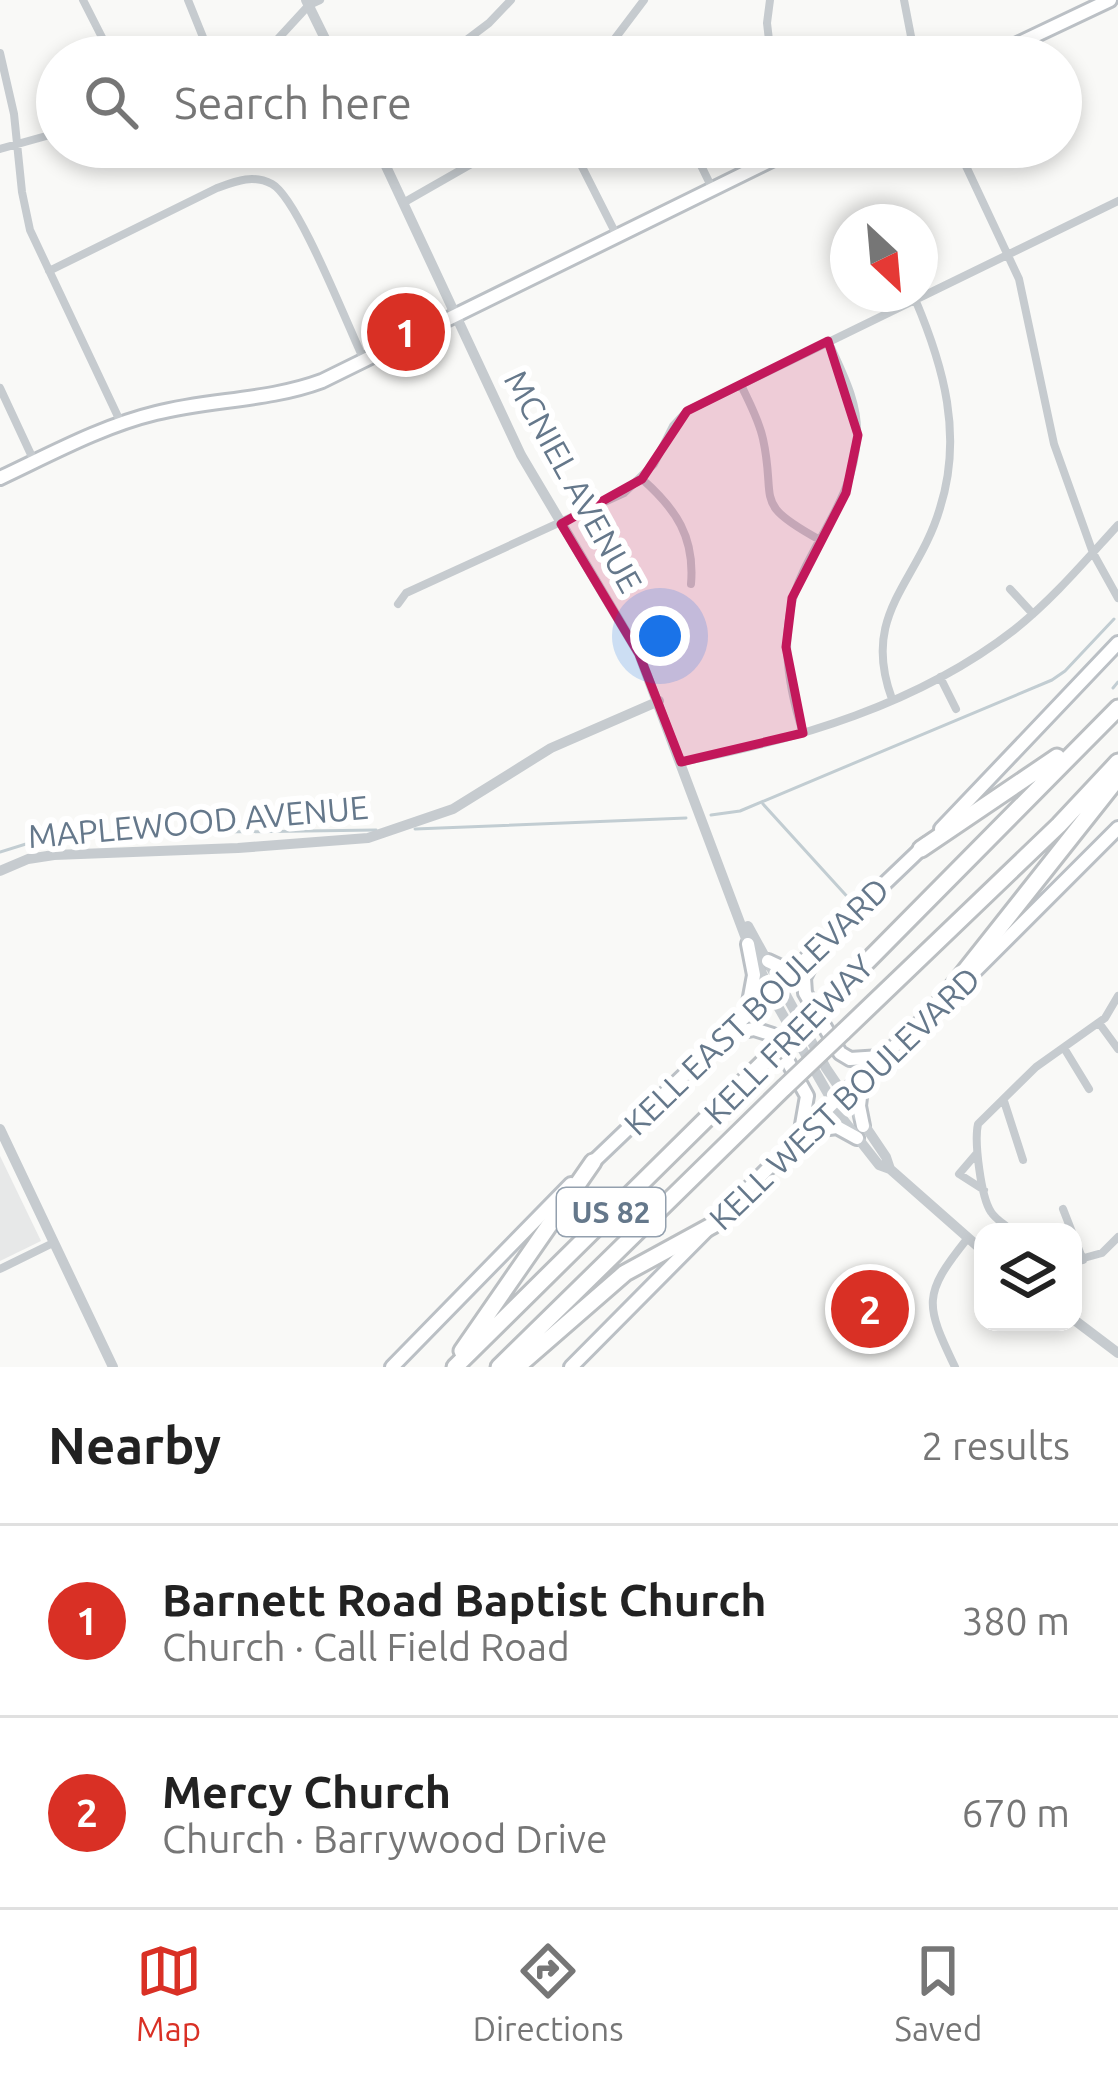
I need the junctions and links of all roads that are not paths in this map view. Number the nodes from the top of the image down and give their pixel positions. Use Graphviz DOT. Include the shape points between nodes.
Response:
graph roads {
  1 [pos="83,0"];
  2 [pos="188,0"];
  3 [pos="511,0"];
  4 [pos="644,0"];
  5 [pos="770,0"];
  6 [pos="904,0"];
  7 [pos="1111,0"];
  8 [pos="312,2"];
  9 [pos="101,36"];
  10 [pos="203,36"];
  11 [pos="281,36"];
  12 [pos="326,36"];
  13 [pos="472,36"];
  14 [pos="618,36"];
  15 [pos="769,36"];
  16 [pos="911,36"];
  17 [pos="1035,36"];
  18 [pos="0,53"];
  19 [pos="36,139"];
  20 [pos="18,144"];
  21 [pos="0,149"];
  22 [pos="386,168"];
  23 [pos="464,168"];
  24 [pos="583,168"];
  25 [pos="702,168"];
  26 [pos="755,168"];
  27 [pos="967,168"];
  28 [pos="712,189"];
  29 [pos="1118,201"];
  30 [pos="403,203"];
  31 [pos="617,236"];
  32 [pos="1008,253"];
  33 [pos="49,271"];
  34 [pos="938,288"];
  35 [pos="888,312"];
  36 [pos="921,312"];
  37 [pos="458,315"];
  38 [pos="828,341"];
  39 [pos="365,362"];
  40 [pos="741,385"];
  41 [pos="0,388"];
  42 [pos="121,423"];
  43 [pos="34,462"];
  44 [pos="0,478"];
  45 [pos="642,479"];
  46 [pos="560,524"];
  47 [pos="1118,525"];
  48 [pos="820,540"];
  49 [pos="1093,553"];
  50 [pos="691,584"];
  51 [pos="1010,589"];
  52 [pos="1118,598"];
  53 [pos="398,604"];
  54 [pos="1033,614"];
  55 [pos="1118,644"];
  56 [pos="940,677"];
  57 [pos="892,699"];
  58 [pos="658,701"];
  59 [pos="1118,706"];
  60 [pos="956,710"];
  61 [pos="803,733"];
  62 [pos="681,762"];
  63 [pos="1118,762"];
  64 [pos="1118,778"];
  65 [pos="1118,828"];
  66 [pos="921,849"];
  67 [pos="0,871"];
  68 [pos="740,913"];
  69 [pos="748,944"];
  70 [pos="819,948"];
  71 [pos="768,961"];
  72 [pos="806,961"];
  73 [pos="776,989"];
  74 [pos="1118,996"];
  75 [pos="935,1010"];
  76 [pos="746,1018"];
  77 [pos="1099,1024"];
  78 [pos="728,1034"];
  79 [pos="1064,1048"];
  80 [pos="1118,1049"];
  81 [pos="883,1057"];
  82 [pos="864,1075"];
  83 [pos="1089,1089"];
  84 [pos="838,1099"];
  85 [pos="1004,1101"];
  86 [pos="0,1129"];
  87 [pos="860,1132"];
  88 [pos="802,1135"];
  89 [pos="978,1152"];
  90 [pos="1023,1160"];
  91 [pos="593,1162"];
  92 [pos="984,1190"];
  93 [pos="1063,1209"];
  94 [pos="1003,1223"];
  95 [pos="1068,1223"];
  96 [pos="712,1225"];
  97 [pos="1118,1237"];
  98 [pos="967,1239"];
  99 [pos="53,1243"];
  100 [pos="974,1244"];
  101 [pos="1082,1260"];
  102 [pos="0,1269"];
  103 [pos="1082,1326"];
  104 [pos="1118,1354"];
  105 [pos="112,1367"];
  106 [pos="392,1367"];
  107 [pos="453,1367"];
  108 [pos="499,1367"];
  109 [pos="517,1367"];
  110 [pos="571,1367"];
  111 [pos="955,1367"];
  1 -- 9 [label="street"];
  2 -- 10 [label="street"];
  3 -- 13 [label="street"];
  4 -- 14 [label="street"];
  5 -- 15 [label="street"];
  6 -- 16 [label="street"];
  7 -- 17 [label="main road"];
  8 -- 11 [label="street"];
  8 -- 12 [label="street"];
  18 -- 20 [label="street"];
  19 -- 20 [label="street"];
  20 -- 21 [label="street"];
  20 -- 33 [label="street" via="25,208"];
  22 -- 30 [label="street, MCNIEL AVENUE"];
  23 -- 30 [label="street"];
  24 -- 31 [label="street"];
  25 -- 28 [label="street"];
  26 -- 28 [label="main road"];
  27 -- 32 [label="street"];
  28 -- 31 [label="main road"];
  29 -- 32 [label="street"];
  30 -- 37 [label="street, MCNIEL AVENUE"];
  31 -- 37 [label="main road"];
  32 -- 34 [label="street"];
  32 -- 49 [label="street" via="1054,444"];
  33 -- 39 [label="street" via="217,188 246,178 268,182 290,203"];
  33 -- 42 [label="street"];
  35 -- 38 [label="street"];
  36 -- 57 [label="street" via="937,350 951,445 932,532 887,613 881,658"];
  37 -- 39 [label="main road"];
  37 -- 46 [label="street, MCNIEL AVENUE"];
  38 -- 40 [label="street"];
  38 -- 48 [label="street" via="858,435 846,493"];
  39 -- 42 [label="main road" via="294,391"];
  40 -- 45 [label="street" via="682,416"];
  40 -- 48 [label="street" via="763,439 776,512"];
  41 -- 43 [label="street"];
  42 -- 43 [label="main road"];
  43 -- 44 [label="main road"];
  45 -- 46 [label="street"];
  45 -- 50 [label="street" via="686,531"];
  46 -- 53 [label="street" via="406,593"];
  46 -- 58 [label="street, MCNIEL AVENUE" via="631,638"];
  47 -- 49 [label="street"];
  48 -- 61 [label="street" via="793,598 786,647"];
  49 -- 52 [label="street"];
  49 -- 54 [label="street"];
  51 -- 54 [label="street"];
  54 -- 56 [label="street"];
  55 -- 66 [label="main road, KELL EAST BOULEVARD"];
  56 -- 57 [label="street"];
  56 -- 60 [label="street"];
  57 -- 61 [label="street"];
  58 -- 62 [label="street, MCNIEL AVENUE"];
  58 -- 67 [label="street, MAPLEWOOD AVENUE" via="551,748 453,809 368,838 53,855"];
  59 -- 66 [label="highway" via="1038,773"];
  59 -- 107 [label="highway, KELL FREEWAY / US 82, bridge"];
  61 -- 62 [label="street"];
  62 -- 68 [label="street, MCNIEL AVENUE"];
  63 -- 108 [label="highway, KELL FREEWAY / US 82, bridge"];
  64 -- 75 [label="highway"];
  65 -- 75 [label="main road, KELL WEST BOULEVARD"];
  66 -- 70 [label="main road, KELL EAST BOULEVARD"];
  68 -- 69 [label="street, MCNIEL AVENUE"];
  68 -- 71 [label="street, MCNIEL AVENUE"];
  69 -- 73 [label="street, MCNIEL AVENUE"];
  69 -- 76 [label="main road" via="754,975"];
  70 -- 72 [label="main road, KELL EAST BOULEVARD"];
  70 -- 81 [label="main road" via="804,978 809,1005 840,1053"];
  71 -- 72 [label="main road" via="791,968"];
  71 -- 73 [label="street, MCNIEL AVENUE"];
  72 -- 73 [label="main road, KELL EAST BOULEVARD"];
  73 -- 76 [label="main road, KELL EAST BOULEVARD"];
  73 -- 84 [label="street, MCNIEL AVENUE"];
  74 -- 77 [label="street"];
  75 -- 81 [label="main road, KELL WEST BOULEVARD"];
  76 -- 78 [label="main road, KELL EAST BOULEVARD"];
  77 -- 79 [label="street"];
  77 -- 80 [label="street"];
  78 -- 88 [label="main road" via="773,1035 807,1096"];
  78 -- 91 [label="main road, KELL EAST BOULEVARD"];
  79 -- 83 [label="street"];
  79 -- 85 [label="street"];
  81 -- 82 [label="main road, KELL WEST BOULEVARD"];
  82 -- 84 [label="main road, KELL WEST BOULEVARD"];
  82 -- 87 [label="main road"];
  84 -- 87 [label="street, MCNIEL AVENUE"];
  84 -- 88 [label="main road, KELL WEST BOULEVARD"];
  85 -- 89 [label="street" via="978,1124"];
  85 -- 90 [label="street"];
  86 -- 99 [label="street"];
  87 -- 88 [label="main road" via="837,1127"];
  87 -- 98 [label="street, MCNIEL AVENUE"];
  88 -- 96 [label="main road, KELL WEST BOULEVARD"];
  89 -- 92 [label="street"];
  89 -- 92 [label="street" via="959,1174"];
  91 -- 106 [label="main road, KELL EAST BOULEVARD"];
  91 -- 107 [label="highway"];
  92 -- 94 [label="street"];
  93 -- 95 [label="street"];
  96 -- 109 [label="highway" via="625,1273"];
  96 -- 110 [label="main road, KELL WEST BOULEVARD"];
  97 -- 101 [label="street"];
  98 -- 100 [label="street, MCNIEL AVENUE"];
  98 -- 111 [label="street" via="933,1287 937,1330"];
  99 -- 102 [label="street"];
  99 -- 105 [label="street"];
  103 -- 104 [label="street"];
}
